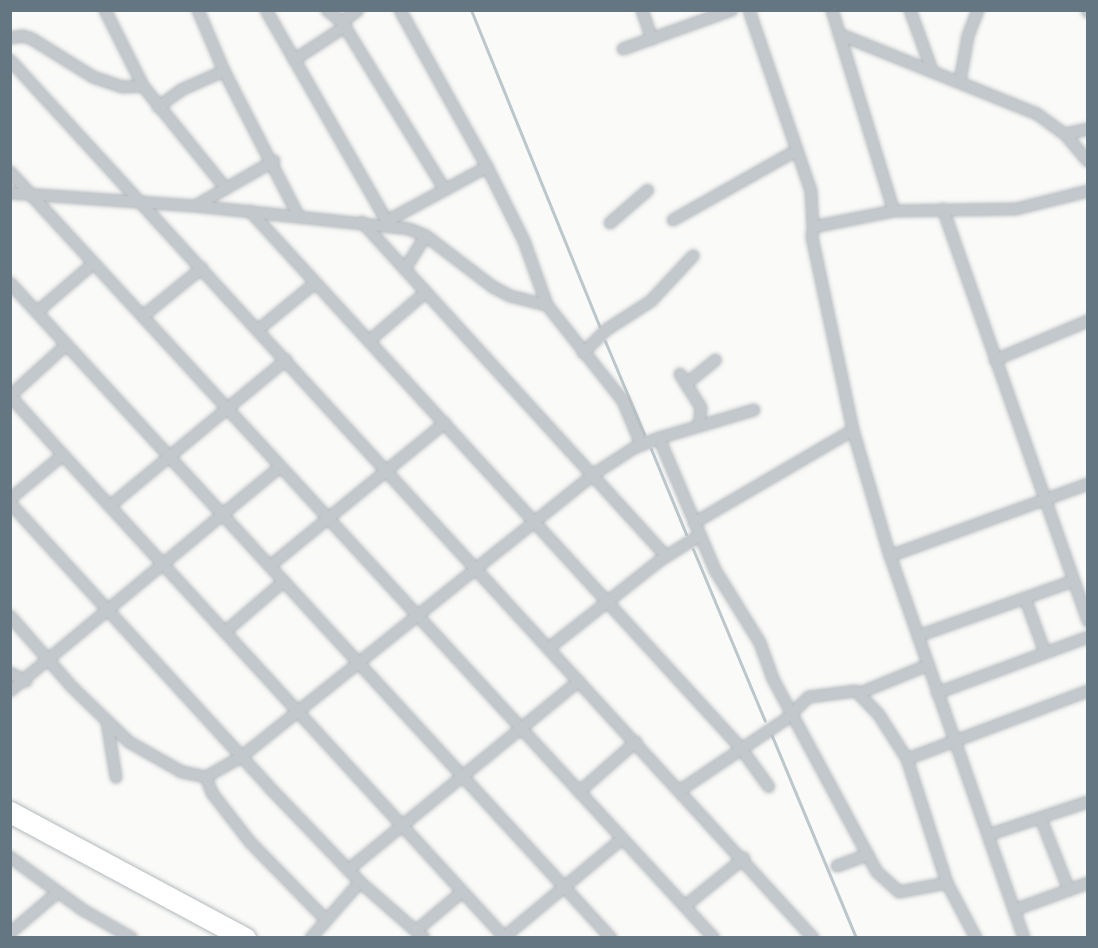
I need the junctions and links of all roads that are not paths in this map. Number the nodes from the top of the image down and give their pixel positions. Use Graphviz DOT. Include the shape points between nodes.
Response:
graph roads {
  1 [pos="105,10"];
  2 [pos="198,10"];
  3 [pos="266,10"];
  4 [pos="327,10"];
  5 [pos="358,10"];
  6 [pos="400,10"];
  7 [pos="642,10"];
  8 [pos="732,10"];
  9 [pos="749,10"];
  10 [pos="832,10"];
  11 [pos="910,10"];
  12 [pos="978,10"];
  13 [pos="344,24"];
  14 [pos="839,34"];
  15 [pos="10,38"];
  16 [pos="652,39"];
  17 [pos="623,48"];
  18 [pos="10,60"];
  19 [pos="294,60"];
  20 [pos="932,70"];
  21 [pos="224,71"];
  22 [pos="960,81"];
  23 [pos="143,87"];
  24 [pos="158,107"];
  25 [pos="1088,129"];
  26 [pos="1065,134"];
  27 [pos="796,150"];
  28 [pos="274,161"];
  29 [pos="1088,161"];
  30 [pos="487,167"];
  31 [pos="10,172"];
  32 [pos="226,189"];
  33 [pos="446,190"];
  34 [pos="648,190"];
  35 [pos="1088,191"];
  36 [pos="10,194"];
  37 [pos="32,195"];
  38 [pos="142,203"];
  39 [pos="195,206"];
  40 [pos="943,209"];
  41 [pos="250,211"];
  42 [pos="894,212"];
  43 [pos="299,217"];
  44 [pos="673,220"];
  45 [pos="362,222"];
  46 [pos="388,223"];
  47 [pos="610,223"];
  48 [pos="813,227"];
  49 [pos="426,236"];
  50 [pos="693,256"];
  51 [pos="94,263"];
  52 [pos="202,268"];
  53 [pos="405,269"];
  54 [pos="10,283"];
  55 [pos="315,283"];
  56 [pos="426,292"];
  57 [pos="547,305"];
  58 [pos="37,312"];
  59 [pos="143,316"];
  60 [pos="1088,321"];
  61 [pos="259,329"];
  62 [pos="369,341"];
  63 [pos="66,345"];
  64 [pos="583,353"];
  65 [pos="286,360"];
  66 [pos="716,360"];
  67 [pos="995,360"];
  68 [pos="680,374"];
  69 [pos="686,384"];
  70 [pos="227,409"];
  71 [pos="754,410"];
  72 [pos="445,423"];
  73 [pos="699,425"];
  74 [pos="853,430"];
  75 [pos="659,438"];
  76 [pos="641,444"];
  77 [pos="63,455"];
  78 [pos="170,457"];
  79 [pos="280,467"];
  80 [pos="386,471"];
  81 [pos="594,474"];
  82 [pos="1088,484"];
  83 [pos="1043,500"];
  84 [pos="10,501"];
  85 [pos="110,506"];
  86 [pos="223,516"];
  87 [pos="328,519"];
  88 [pos="533,520"];
  89 [pos="694,523"];
  90 [pos="699,536"];
  91 [pos="666,556"];
  92 [pos="890,556"];
  93 [pos="166,563"];
  94 [pos="270,566"];
  95 [pos="475,568"];
  96 [pos="284,581"];
  97 [pos="1073,581"];
  98 [pos="1025,598"];
  99 [pos="607,602"];
  100 [pos="108,610"];
  101 [pos="415,615"];
  102 [pos="10,616"];
  103 [pos="1088,621"];
  104 [pos="225,632"];
  105 [pos="918,636"];
  106 [pos="1088,637"];
  107 [pos="549,648"];
  108 [pos="1045,652"];
  109 [pos="50,661"];
  110 [pos="358,661"];
  111 [pos="928,665"];
  112 [pos="10,673"];
  113 [pos="26,681"];
  114 [pos="579,681"];
  115 [pos="10,691"];
  116 [pos="1088,691"];
  117 [pos="860,693"];
  118 [pos="937,693"];
  119 [pos="297,711"];
  120 [pos="792,714"];
  121 [pos="107,722"];
  122 [pos="522,728"];
  123 [pos="953,740"];
  124 [pos="636,741"];
  125 [pos="740,747"];
  126 [pos="241,757"];
  127 [pos="907,759"];
  128 [pos="116,777"];
  129 [pos="206,777"];
  130 [pos="463,777"];
  131 [pos="769,787"];
  132 [pos="682,789"];
  133 [pos="579,792"];
  134 [pos="1088,802"];
  135 [pos="10,812"];
  136 [pos="1041,819"];
  137 [pos="401,825"];
  138 [pos="988,836"];
  139 [pos="622,839"];
  140 [pos="868,855"];
  141 [pos="10,856"];
  142 [pos="744,858"];
  143 [pos="837,866"];
  144 [pos="348,870"];
  145 [pos="360,882"];
  146 [pos="947,883"];
  147 [pos="1088,883"];
  148 [pos="565,888"];
  149 [pos="1069,890"];
  150 [pos="57,892"];
  151 [pos="462,892"];
  152 [pos="685,906"];
  153 [pos="1014,910"];
  154 [pos="326,920"];
  155 [pos="10,933"];
  156 [pos="420,934"];
  157 [pos="504,937"];
  158 [pos="132,938"];
  159 [pos="244,938"];
  160 [pos="311,938"];
  161 [pos="611,938"];
  162 [pos="714,938"];
  163 [pos="813,938"];
  164 [pos="976,938"];
  165 [pos="1024,938"];
  1 -- 23 [label="street"];
  2 -- 21 [label="street"];
  3 -- 19 [label="street"];
  4 -- 13 [label="street"];
  5 -- 13 [label="street"];
  6 -- 30 [label="street"];
  7 -- 16 [label="street"];
  8 -- 16 [label="street"];
  9 -- 27 [label="street"];
  10 -- 14 [label="street"];
  11 -- 20 [label="street"];
  12 -- 22 [label="street" via="968,36"];
  13 -- 19 [label="street"];
  13 -- 33 [label="street"];
  14 -- 20 [label="street"];
  14 -- 42 [label="street"];
  15 -- 23 [label="street" via="32,39 93,77 122,87"];
  16 -- 17 [label="street"];
  18 -- 38 [label="street"];
  19 -- 46 [label="street"];
  20 -- 22 [label="street"];
  21 -- 24 [label="street" via="181,90"];
  21 -- 28 [label="street"];
  22 -- 26 [label="street" via="1037,114"];
  23 -- 24 [label="street"];
  24 -- 32 [label="street"];
  25 -- 26 [label="street"];
  26 -- 29 [label="street"];
  27 -- 44 [label="street"];
  27 -- 48 [label="street" via="811,191"];
  28 -- 32 [label="street"];
  28 -- 43 [label="street"];
  30 -- 33 [label="street"];
  30 -- 57 [label="street" via="524,241"];
  31 -- 37 [label="street"];
  32 -- 39 [label="street"];
  33 -- 46 [label="street"];
  34 -- 47 [label="street"];
  35 -- 40 [label="street" via="1016,209"];
  36 -- 37 [label="street"];
  37 -- 38 [label="street"];
  37 -- 51 [label="street"];
  38 -- 39 [label="street"];
  38 -- 52 [label="street"];
  39 -- 41 [label="street"];
  40 -- 42 [label="street"];
  40 -- 67 [label="street"];
  41 -- 43 [label="street"];
  41 -- 55 [label="street"];
  42 -- 48 [label="street"];
  43 -- 45 [label="street"];
  45 -- 46 [label="street"];
  45 -- 53 [label="street"];
  46 -- 49 [label="street"];
  48 -- 74 [label="street" via="813,247"];
  49 -- 53 [label="street"];
  49 -- 57 [label="street" via="493,287 510,296"];
  50 -- 64 [label="street" via="651,301 606,330"];
  51 -- 58 [label="street"];
  51 -- 59 [label="street"];
  52 -- 59 [label="street"];
  52 -- 61 [label="street"];
  53 -- 56 [label="street"];
  54 -- 58 [label="street"];
  55 -- 61 [label="street"];
  55 -- 62 [label="street"];
  56 -- 62 [label="street"];
  56 -- 81 [label="street"];
  57 -- 64 [label="street"];
  58 -- 63 [label="street"];
  59 -- 70 [label="street"];
  60 -- 67 [label="street"];
  61 -- 65 [label="street"];
  62 -- 72 [label="street"];
  63 -- 77 [label="street" via="10,396"];
  63 -- 78 [label="street"];
  64 -- 76 [label="street" via="623,401"];
  65 -- 70 [label="street"];
  65 -- 80 [label="street"];
  66 -- 69 [label="street"];
  67 -- 83 [label="street"];
  68 -- 69 [label="street"];
  69 -- 73 [label="street" via="701,408"];
  70 -- 78 [label="street"];
  70 -- 79 [label="street"];
  71 -- 73 [label="street"];
  72 -- 80 [label="street"];
  72 -- 88 [label="street"];
  73 -- 75 [label="street"];
  74 -- 89 [label="street"];
  74 -- 92 [label="street"];
  75 -- 76 [label="street"];
  75 -- 89 [label="street"];
  76 -- 81 [label="street"];
  77 -- 84 [label="street"];
  77 -- 85 [label="street"];
  78 -- 85 [label="street"];
  78 -- 86 [label="street"];
  79 -- 86 [label="street"];
  79 -- 87 [label="street"];
  80 -- 87 [label="street"];
  80 -- 95 [label="street"];
  81 -- 88 [label="street"];
  81 -- 91 [label="street"];
  82 -- 83 [label="street"];
  83 -- 92 [label="street"];
  83 -- 97 [label="street"];
  84 -- 100 [label="street"];
  85 -- 93 [label="street"];
  86 -- 93 [label="street"];
  86 -- 94 [label="street"];
  87 -- 94 [label="street"];
  87 -- 101 [label="street"];
  88 -- 95 [label="street"];
  88 -- 99 [label="street"];
  89 -- 90 [label="street"];
  90 -- 91 [label="street"];
  90 -- 120 [label="street" via="760,644"];
  91 -- 99 [label="street"];
  92 -- 105 [label="street"];
  93 -- 100 [label="street"];
  93 -- 104 [label="street"];
  94 -- 96 [label="street"];
  95 -- 101 [label="street"];
  95 -- 107 [label="street"];
  96 -- 104 [label="street"];
  96 -- 110 [label="street"];
  97 -- 98 [label="street"];
  97 -- 103 [label="street"];
  98 -- 105 [label="street"];
  98 -- 108 [label="street"];
  99 -- 107 [label="street"];
  99 -- 125 [label="street"];
  100 -- 109 [label="street"];
  100 -- 126 [label="street"];
  101 -- 110 [label="street"];
  101 -- 122 [label="street"];
  102 -- 109 [label="street"];
  104 -- 119 [label="street"];
  105 -- 111 [label="street"];
  106 -- 108 [label="street"];
  107 -- 114 [label="street"];
  108 -- 118 [label="street"];
  109 -- 113 [label="street"];
  109 -- 121 [label="street"];
  110 -- 119 [label="street"];
  110 -- 130 [label="street"];
  111 -- 117 [label="street"];
  111 -- 118 [label="street"];
  112 -- 113 [label="street"];
  113 -- 115 [label="street"];
  114 -- 122 [label="street"];
  114 -- 124 [label="street"];
  116 -- 123 [label="street"];
  117 -- 120 [label="street" via="851,689 809,697"];
  117 -- 127 [label="street"];
  118 -- 123 [label="street"];
  119 -- 126 [label="street"];
  119 -- 137 [label="street"];
  120 -- 125 [label="street"];
  120 -- 140 [label="street"];
  121 -- 128 [label="street"];
  121 -- 129 [label="street" via="153,757 182,772"];
  122 -- 130 [label="street"];
  122 -- 133 [label="street"];
  123 -- 127 [label="street"];
  123 -- 138 [label="street"];
  124 -- 132 [label="street"];
  124 -- 133 [label="street"];
  125 -- 131 [label="street"];
  125 -- 132 [label="street"];
  126 -- 129 [label="street"];
  126 -- 144 [label="street"];
  127 -- 146 [label="street"];
  129 -- 154 [label="street" via="212,793 250,842"];
  130 -- 137 [label="street"];
  130 -- 148 [label="street"];
  132 -- 142 [label="street"];
  133 -- 139 [label="street"];
  134 -- 136 [label="street"];
  135 -- 159 [label="highway"];
  136 -- 138 [label="street"];
  136 -- 149 [label="street"];
  137 -- 144 [label="street"];
  137 -- 151 [label="street"];
  138 -- 153 [label="street"];
  139 -- 148 [label="street"];
  139 -- 152 [label="street"];
  140 -- 143 [label="street"];
  140 -- 146 [label="street" via="885,882 899,892"];
  141 -- 150 [label="street"];
  142 -- 152 [label="street"];
  142 -- 163 [label="street"];
  144 -- 145 [label="street"];
  145 -- 154 [label="street"];
  145 -- 156 [label="street"];
  146 -- 164 [label="street"];
  147 -- 149 [label="street"];
  148 -- 157 [label="street"];
  148 -- 161 [label="street"];
  149 -- 153 [label="street"];
  150 -- 155 [label="street"];
  150 -- 158 [label="street"];
  151 -- 156 [label="street"];
  151 -- 157 [label="street"];
  152 -- 162 [label="street"];
  153 -- 165 [label="street"];
  154 -- 160 [label="street"];
}
